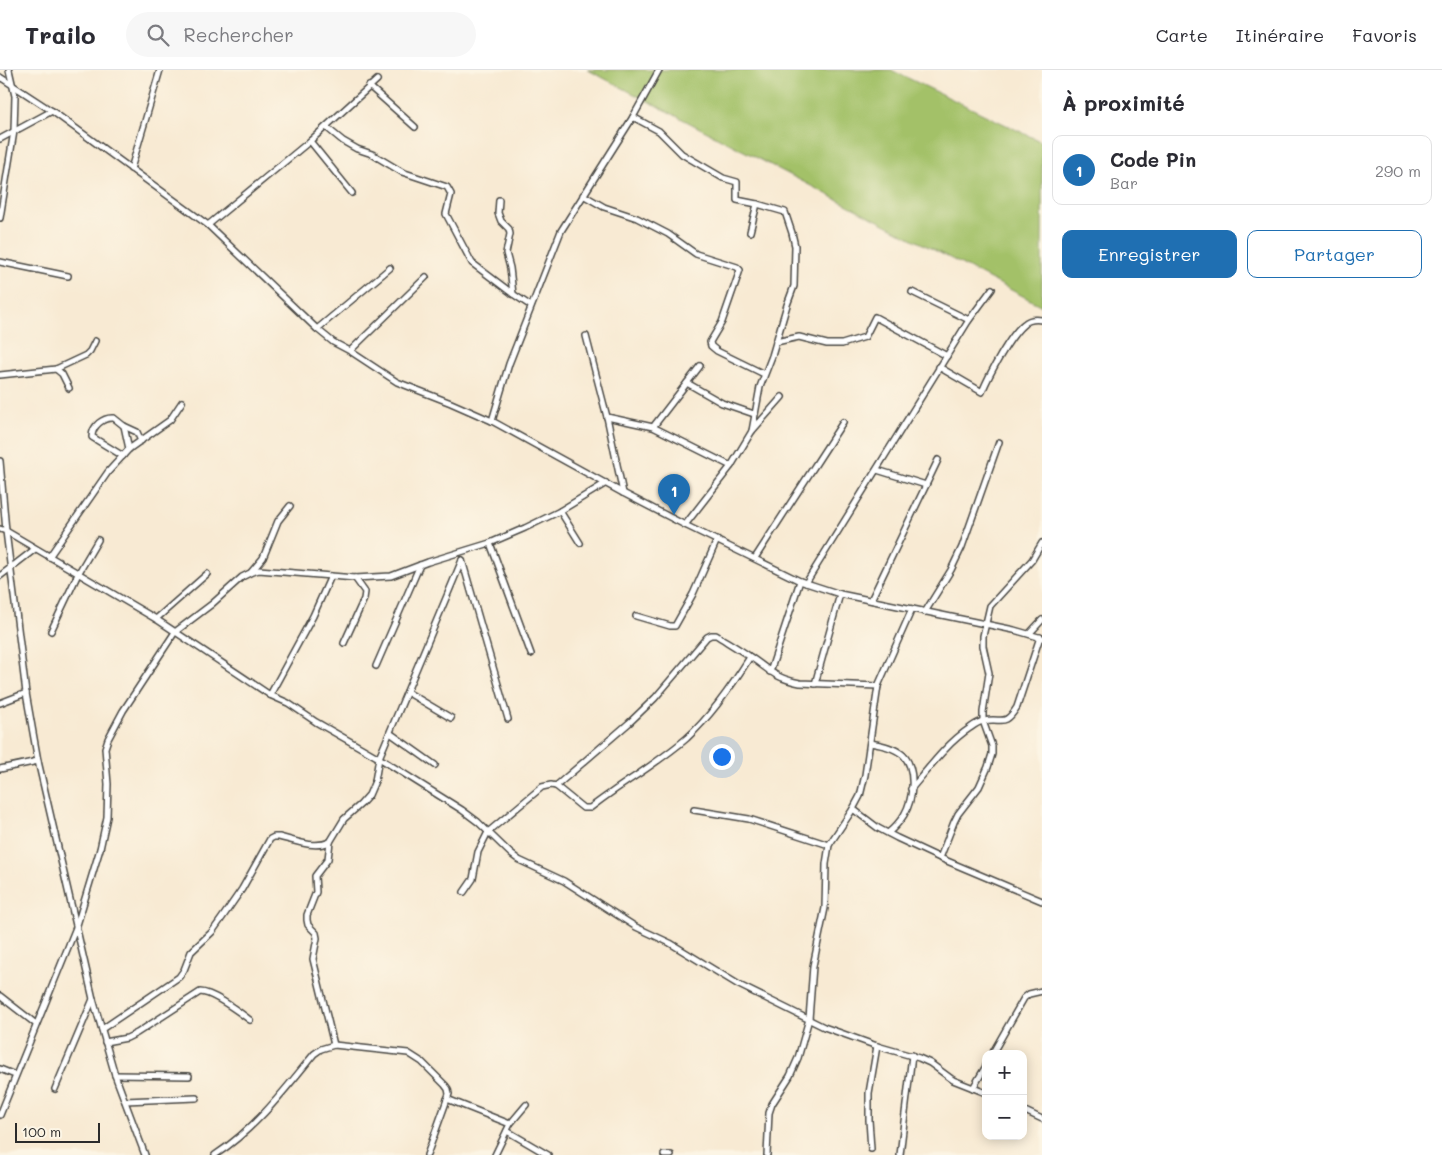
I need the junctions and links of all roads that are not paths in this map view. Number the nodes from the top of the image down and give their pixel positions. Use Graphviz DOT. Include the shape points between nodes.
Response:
graph roads {
  1 [pos="9,70"];
  2 [pos="160,70"];
  3 [pos="659,70"];
  4 [pos="0,77"];
  5 [pos="377,80"];
  6 [pos="370,86"];
  7 [pos="14,87"];
  8 [pos="52,111"];
  9 [pos="633,117"];
  10 [pos="326,127"];
  11 [pos="415,127"];
  12 [pos="14,131"];
  13 [pos="0,138"];
  14 [pos="310,141"];
  15 [pos="131,169"];
  16 [pos="352,193"];
  17 [pos="584,194"];
  18 [pos="499,200"];
  19 [pos="757,204"];
  20 [pos="0,218"];
  21 [pos="208,225"];
  22 [pos="750,232"];
  23 [pos="0,262"];
  24 [pos="390,268"];
  25 [pos="68,276"];
  26 [pos="426,277"];
  27 [pos="992,289"];
  28 [pos="912,292"];
  29 [pos="513,294"];
  30 [pos="531,306"];
  31 [pos="969,320"];
  32 [pos="1042,320"];
  33 [pos="317,329"];
  34 [pos="586,336"];
  35 [pos="95,341"];
  36 [pos="776,342"];
  37 [pos="350,351"];
  38 [pos="947,356"];
  39 [pos="700,366"];
  40 [pos="939,367"];
  41 [pos="56,370"];
  42 [pos="764,374"];
  43 [pos="0,375"];
  44 [pos="687,383"];
  45 [pos="69,388"];
  46 [pos="782,397"];
  47 [pos="182,402"];
  48 [pos="754,414"];
  49 [pos="607,418"];
  50 [pos="492,421"];
  51 [pos="843,422"];
  52 [pos="124,426"];
  53 [pos="653,428"];
  54 [pos="752,431"];
  55 [pos="141,441"];
  56 [pos="998,442"];
  57 [pos="129,449"];
  58 [pos="123,456"];
  59 [pos="938,460"];
  60 [pos="0,461"];
  61 [pos="731,466"];
  62 [pos="877,470"];
  63 [pos="606,483"];
  64 [pos="926,485"];
  65 [pos="623,493"];
  66 [pos="290,506"];
  67 [pos="560,511"];
  68 [pos="685,525"];
  69 [pos="0,529"];
  70 [pos="6,531"];
  71 [pos="98,540"];
  72 [pos="716,540"];
  73 [pos="490,543"];
  74 [pos="1042,543"];
  75 [pos="580,544"];
  76 [pos="35,549"];
  77 [pos="459,553"];
  78 [pos="49,557"];
  79 [pos="755,558"];
  80 [pos="462,560"];
  81 [pos="420,565"];
  82 [pos="11,568"];
  83 [pos="252,572"];
  84 [pos="78,574"];
  85 [pos="207,574"];
  86 [pos="0,576"];
  87 [pos="331,576"];
  88 [pos="355,578"];
  89 [pos="803,582"];
  90 [pos="840,594"];
  91 [pos="871,600"];
  92 [pos="912,609"];
  93 [pos="925,612"];
  94 [pos="636,616"];
  95 [pos="156,619"];
  96 [pos="1042,620"];
  97 [pos="986,624"];
  98 [pos="51,631"];
  99 [pos="175,632"];
  100 [pos="1029,634"];
  101 [pos="1041,638"];
  102 [pos="344,643"];
  103 [pos="531,654"];
  104 [pos="750,657"];
  105 [pos="376,666"];
  106 [pos="770,672"];
  107 [pos="815,684"];
  108 [pos="878,686"];
  109 [pos="26,692"];
  110 [pos="407,692"];
  111 [pos="270,695"];
  112 [pos="0,702"];
  113 [pos="451,718"];
  114 [pos="508,719"];
  115 [pos="984,720"];
  116 [pos="390,733"];
  117 [pos="870,742"];
  118 [pos="379,758"];
  119 [pos="38,761"];
  120 [pos="435,766"];
  121 [pos="0,769"];
  122 [pos="556,786"];
  123 [pos="911,789"];
  124 [pos="853,809"];
  125 [pos="694,810"];
  126 [pos="488,832"];
  127 [pos="888,833"];
  128 [pos="330,842"];
  129 [pos="829,846"];
  130 [pos="940,858"];
  131 [pos="464,892"];
  132 [pos="1042,901"];
  133 [pos="77,925"];
  134 [pos="1042,991"];
  135 [pos="0,996"];
  136 [pos="93,999"];
  137 [pos="809,1019"];
  138 [pos="250,1020"];
  139 [pos="36,1024"];
  140 [pos="102,1029"];
  141 [pos="105,1042"];
  142 [pos="334,1045"];
  143 [pos="877,1046"];
  144 [pos="994,1050"];
  145 [pos="912,1055"];
  146 [pos="0,1069"];
  147 [pos="982,1073"];
  148 [pos="15,1075"];
  149 [pos="115,1075"];
  150 [pos="189,1076"];
  151 [pos="973,1088"];
  152 [pos="55,1089"];
  153 [pos="982,1091"];
  154 [pos="196,1098"];
  155 [pos="447,1099"];
  156 [pos="125,1101"];
  157 [pos="526,1105"];
  158 [pos="1027,1112"];
  159 [pos="0,1115"];
  160 [pos="1042,1119"];
  161 [pos="510,1124"];
  162 [pos="507,1131"];
  163 [pos="871,1148"];
  164 [pos="145,1155"];
  165 [pos="215,1155"];
  166 [pos="427,1155"];
  167 [pos="495,1155"];
  168 [pos="548,1155"];
  169 [pos="664,1155"];
  170 [pos="671,1155"];
  171 [pos="767,1155"];
  172 [pos="900,1155"];
  1 -- 7 [label="street"];
  2 -- 15 [label="street"];
  3 -- 9 [label="street"];
  4 -- 7 [label="street"];
  5 -- 6 [label="street"];
  6 -- 10 [label="street"];
  6 -- 11 [label="street"];
  7 -- 8 [label="street"];
  7 -- 12 [label="street"];
  8 -- 12 [label="street"];
  8 -- 15 [label="street"];
  9 -- 17 [label="street"];
  9 -- 19 [label="street" via="659,131 682,154 723,178 737,182 737,200"];
  10 -- 14 [label="street"];
  10 -- 29 [label="street" via="357,150 372,154 402,172 447,187 452,194 446,214 472,263"];
  12 -- 13 [label="street"];
  12 -- 20 [label="street"];
  14 -- 16 [label="street"];
  14 -- 21 [label="street"];
  15 -- 21 [label="street"];
  17 -- 30 [label="street" via="561,231"];
  17 -- 42 [label="street" via="604,207 637,218 668,234 696,254 737,267 740,270 711,346"];
  18 -- 29 [label="street" via="498,213 510,234 506,253"];
  19 -- 22 [label="street"];
  19 -- 36 [label="street" via="785,212 795,246 794,286"];
  21 -- 33 [label="street"];
  23 -- 25 [label="street"];
  24 -- 33 [label="street"];
  26 -- 37 [label="street"];
  27 -- 31 [label="street"];
  28 -- 31 [label="street"];
  29 -- 30 [label="street"];
  30 -- 50 [label="street"];
  31 -- 38 [label="street"];
  32 -- 40 [label="street" via="1029,320 1018,330 982,392"];
  33 -- 37 [label="street"];
  34 -- 49 [label="street"];
  35 -- 41 [label="street" via="86,355"];
  36 -- 38 [label="street" via="799,337 842,344 865,337 875,317"];
  36 -- 42 [label="street"];
  37 -- 50 [label="street" via="396,382"];
  38 -- 40 [label="street"];
  39 -- 44 [label="street"];
  40 -- 62 [label="street"];
  41 -- 43 [label="street"];
  41 -- 45 [label="street" via="62,374"];
  42 -- 48 [label="street"];
  44 -- 48 [label="street" via="722,403"];
  44 -- 53 [label="street"];
  46 -- 54 [label="street"];
  47 -- 55 [label="street" via="170,420"];
  48 -- 54 [label="street"];
  49 -- 53 [label="street"];
  49 -- 65 [label="street"];
  50 -- 63 [label="street"];
  51 -- 79 [label="street"];
  52 -- 55 [label="street" via="137,432"];
  52 -- 57 [label="street"];
  52 -- 58 [label="street" via="114,418 106,418 92,434 94,440"];
  53 -- 61 [label="street"];
  54 -- 61 [label="street"];
  55 -- 57 [label="street"];
  56 -- 93 [label="street" via="962,547"];
  57 -- 58 [label="street"];
  58 -- 78 [label="street" via="94,490"];
  59 -- 64 [label="street"];
  60 -- 70 [label="street"];
  61 -- 68 [label="street"];
  62 -- 64 [label="street"];
  62 -- 89 [label="street"];
  63 -- 65 [label="street"];
  63 -- 67 [label="street"];
  64 -- 91 [label="street"];
  65 -- 68 [label="street"];
  66 -- 83 [label="street" via="278,521 263,558"];
  67 -- 73 [label="street"];
  67 -- 75 [label="street"];
  68 -- 72 [label="street"];
  69 -- 70 [label="street"];
  70 -- 76 [label="street"];
  70 -- 82 [label="street"];
  71 -- 84 [label="street"];
  72 -- 79 [label="street"];
  72 -- 94 [label="street" via="675,626"];
  73 -- 77 [label="street"];
  73 -- 103 [label="street"];
  74 -- 97 [label="street" via="1032,560 990,606"];
  76 -- 78 [label="street"];
  76 -- 82 [label="street"];
  77 -- 80 [label="street"];
  77 -- 81 [label="street"];
  78 -- 84 [label="street"];
  79 -- 89 [label="street"];
  80 -- 110 [label="street"];
  80 -- 114 [label="street"];
  81 -- 88 [label="street" via="391,576"];
  81 -- 105 [label="street"];
  82 -- 86 [label="street"];
  82 -- 109 [label="street"];
  83 -- 87 [label="street"];
  83 -- 99 [label="street"];
  84 -- 95 [label="street"];
  84 -- 98 [label="street"];
  85 -- 95 [label="street"];
  87 -- 88 [label="street"];
  87 -- 111 [label="street"];
  88 -- 102 [label="street" via="365,592 364,599"];
  89 -- 90 [label="street"];
  89 -- 106 [label="street"];
  90 -- 91 [label="street"];
  90 -- 107 [label="street"];
  91 -- 92 [label="street"];
  92 -- 93 [label="street"];
  92 -- 108 [label="street"];
  93 -- 97 [label="street"];
  95 -- 99 [label="street"];
  96 -- 100 [label="street"];
  97 -- 100 [label="street"];
  97 -- 115 [label="street" via="983,646 989,673"];
  99 -- 111 [label="street"];
  99 -- 133 [label="street" via="123,711 105,748 107,817"];
  100 -- 101 [label="street"];
  101 -- 115 [label="street" via="1012,715 1004,721"];
  104 -- 106 [label="street"];
  104 -- 122 [label="street" via="716,635 707,637 655,698"];
  104 -- 122 [label="street" via="733,684 685,740 590,808 583,808"];
  106 -- 107 [label="street" via="788,681"];
  107 -- 108 [label="street"];
  108 -- 117 [label="street"];
  109 -- 112 [label="street"];
  109 -- 119 [label="street"];
  110 -- 113 [label="street"];
  110 -- 116 [label="street"];
  111 -- 118 [label="street"];
  115 -- 123 [label="street" via="950,745"];
  115 -- 130 [label="street" via="992,746 988,767 979,787 958,814"];
  116 -- 118 [label="street"];
  116 -- 120 [label="street"];
  117 -- 123 [label="street" via="902,754 911,772"];
  117 -- 124 [label="street" via="863,786"];
  118 -- 126 [label="street" via="462,810"];
  118 -- 128 [label="street" via="369,795 346,817"];
  119 -- 121 [label="street"];
  119 -- 133 [label="street"];
  122 -- 126 [label="street" via="542,787"];
  123 -- 127 [label="street" via="903,816"];
  124 -- 127 [label="street"];
  124 -- 129 [label="street"];
  125 -- 129 [label="street" via="750,819"];
  126 -- 131 [label="street" via="478,852 474,879"];
  126 -- 137 [label="street" via="519,860 564,881 636,927 676,946 739,985"];
  127 -- 130 [label="street"];
  128 -- 140 [label="street" via="312,844 279,837 270,839 222,918 190,952 179,977"];
  128 -- 142 [label="street" via="328,859 315,876 316,892 307,920 316,933 312,959"];
  129 -- 137 [label="street" via="825,908 813,966"];
  130 -- 132 [label="street"];
  133 -- 136 [label="street"];
  133 -- 139 [label="street"];
  134 -- 144 [label="street" via="1024,998"];
  135 -- 139 [label="street"];
  136 -- 140 [label="street"];
  136 -- 152 [label="street"];
  137 -- 143 [label="street"];
  137 -- 171 [label="street" via="798,1058 769,1113"];
  138 -- 141 [label="street" via="220,1000 200,992 137,1033"];
  139 -- 148 [label="street"];
  140 -- 141 [label="street"];
  141 -- 149 [label="street"];
  142 -- 155 [label="street" via="408,1053 445,1085 449,1091"];
  142 -- 165 [label="street" via="314,1054 275,1103"];
  143 -- 145 [label="street"];
  143 -- 163 [label="street" via="869,1093"];
  145 -- 151 [label="street"];
  145 -- 172 [label="street"];
  146 -- 148 [label="street"];
  147 -- 151 [label="street"];
  148 -- 159 [label="street"];
  149 -- 150 [label="street"];
  149 -- 156 [label="street"];
  151 -- 153 [label="street"];
  154 -- 156 [label="street"];
  155 -- 161 [label="street"];
  155 -- 166 [label="street"];
  156 -- 164 [label="street"];
  157 -- 161 [label="street"];
  158 -- 160 [label="street"];
  161 -- 162 [label="street"];
  162 -- 167 [label="street"];
  162 -- 168 [label="street"];
  169 -- 170 [label="street"];
}
